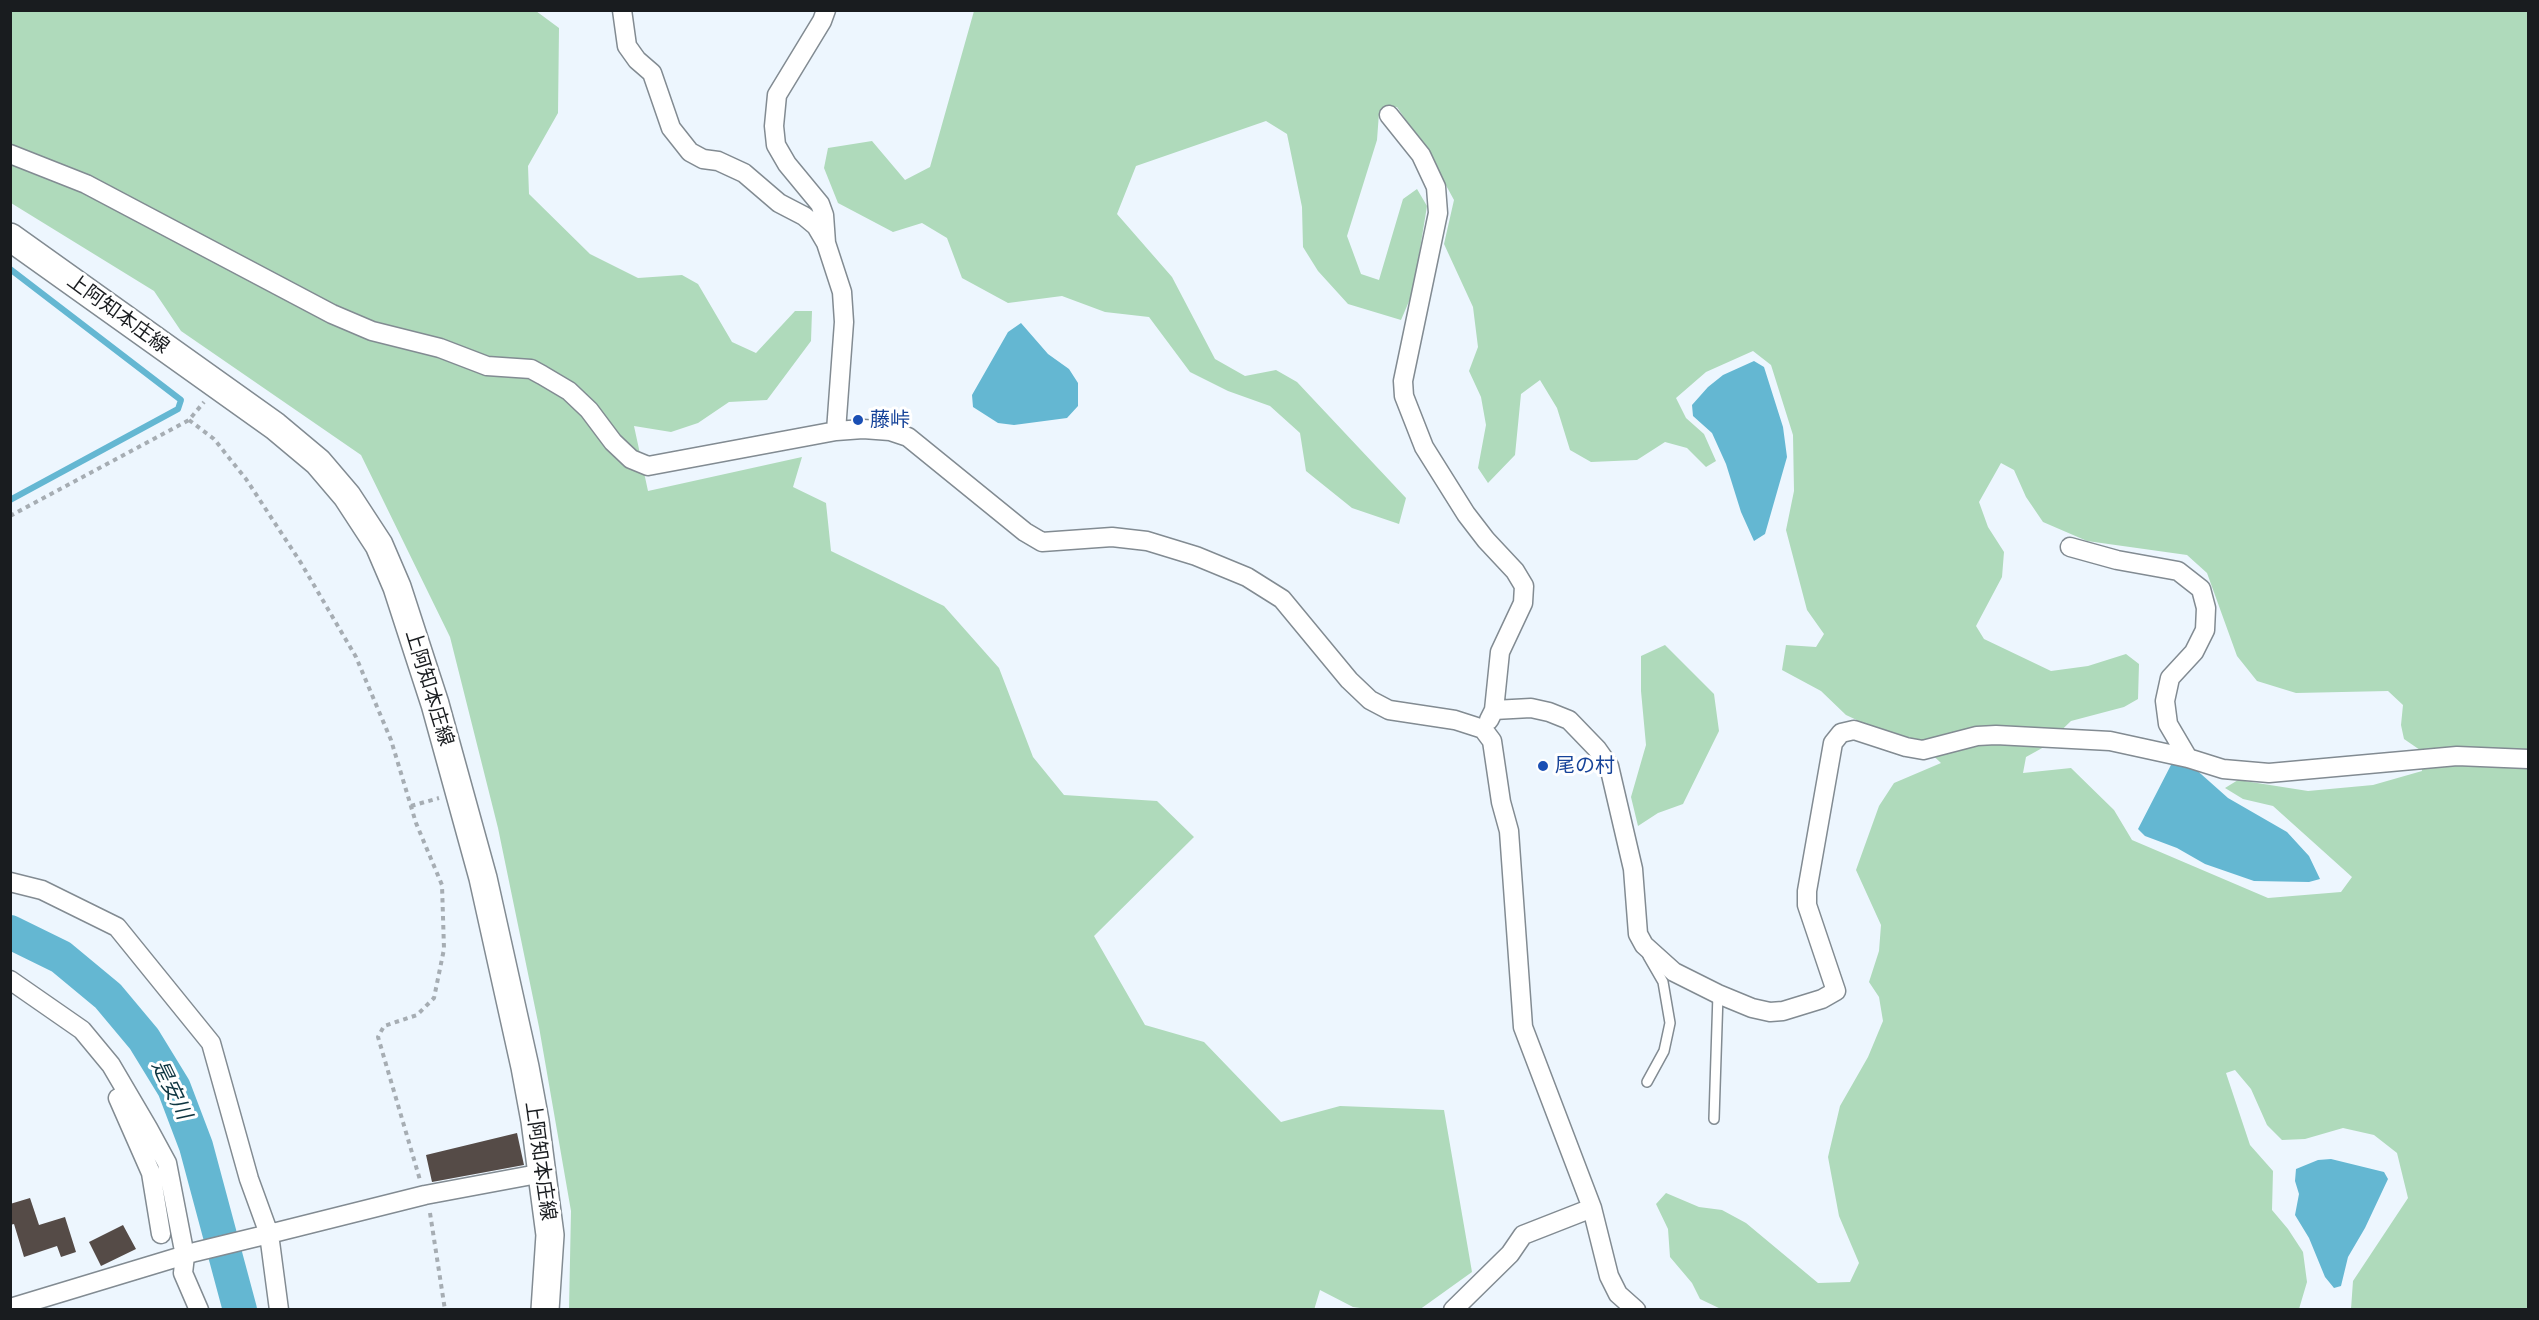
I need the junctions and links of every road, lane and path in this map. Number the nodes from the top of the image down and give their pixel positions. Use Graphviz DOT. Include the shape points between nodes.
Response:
graph roads {
  1 [pos="622,10"];
  2 [pos="826,10"];
  3 [pos="1389,115"];
  4 [pos="10,154"];
  5 [pos="10,237"];
  6 [pos="826,243"];
  7 [pos="216,384"];
  8 [pos="189,420"];
  9 [pos="836,431"];
  10 [pos="10,516"];
  11 [pos="2070,547"];
  12 [pos="1494,710"];
  13 [pos="1483,729"];
  14 [pos="2188,758"];
  15 [pos="2529,759"];
  16 [pos="10,882"];
  17 [pos="1644,945"];
  18 [pos="10,970"];
  19 [pos="10,980"];
  20 [pos="1718,994"];
  21 [pos="111,1065"];
  22 [pos="1647,1082"];
  23 [pos="1714,1119"];
  24 [pos="543,1173"];
  25 [pos="425,1195"];
  26 [pos="1592,1208"];
  27 [pos="161,1234"];
  28 [pos="262,1236"];
  29 [pos="190,1254"];
  30 [pos="10,1308"];
  31 [pos="199,1310"];
  32 [pos="279,1310"];
  33 [pos="445,1310"];
  34 [pos="545,1310"];
  35 [pos="1453,1310"];
  36 [pos="1636,1310"];
  1 -- 6 [label="street" via="627,46 651,73 671,128 690,152 744,173 779,203 816,226"];
  2 -- 6 [label="street" via="777,95 774,126 776,145 787,164 820,204"];
  3 -- 12 [label="street" via="1421,155 1436,187 1438,213 1405,369 1404,396 1424,447 1466,514 1524,586 1523,603 1500,652"];
  4 -- 9 [label="street" via="86,184 332,314 372,331 440,348 487,366 531,369 569,391 613,442 631,459 648,466"];
  5 -- 7 [label="main road, 上阿知本庄線"];
  6 -- 9 [label="street" via="842,292 844,322"];
  7 -- 8 [label="path"];
  7 -- 24 [label="main road, 上阿知本庄線" via="318,462 347,496 372,535 398,587 483,878 525,1067"];
  8 -- 10 [label="path"];
  8 -- 25 [label="path" via="214,439 246,479 356,657 391,740 416,823 442,885 444,949 434,998 417,1015 384,1026 378,1037"];
  9 -- 13 [label="street" via="890,431 908,437 1042,542 1112,537 1148,541 1247,577 1282,599 1370,700 1389,710 1455,720"];
  11 -- 14 [label="street" via="2178,571 2201,589 2206,608 2205,630 2194,652 2170,678 2165,701 2168,724"];
  12 -- 13 [label="street"];
  12 -- 17 [label="street" via="1531,708 1569,720 1609,766 1633,869 1638,934"];
  13 -- 26 [label="street" via="1492,741 1509,831 1523,1027"];
  14 -- 15 [label="street" via="2223,769 2269,773 2457,756"];
  14 -- 20 [label="street" via="2109,741 2054,736 1977,736 1923,750 1854,730 1840,733 1833,743 1807,891 1807,905 1836,991 1803,1005 1770,1012"];
  16 -- 28 [label="street" via="50,894 117,927 211,1043"];
  17 -- 20 [label="street" via="1674,972"];
  17 -- 22 [label="lane" via="1663,982 1670,1023 1664,1051"];
  18 -- 21 [label="street" via="88,1021 113,1048"];
  19 -- 21 [label="street" via="82,1030"];
  20 -- 23 [label="lane"];
  21 -- 27 [label="street" via="109,1078 151,1173"];
  21 -- 29 [label="street" via="167,1163"];
  24 -- 25 [label="street"];
  24 -- 34 [label="main road, 上阿知本庄線" via="550,1235"];
  25 -- 28 [label="street"];
  25 -- 33 [label="path"];
  26 -- 35 [label="street" via="1523,1235"];
  26 -- 36 [label="street" via="1609,1276 1618,1294"];
  28 -- 29 [label="street"];
  28 -- 32 [label="street"];
  29 -- 30 [label="street"];
  29 -- 31 [label="street" via="183,1274"];
}
